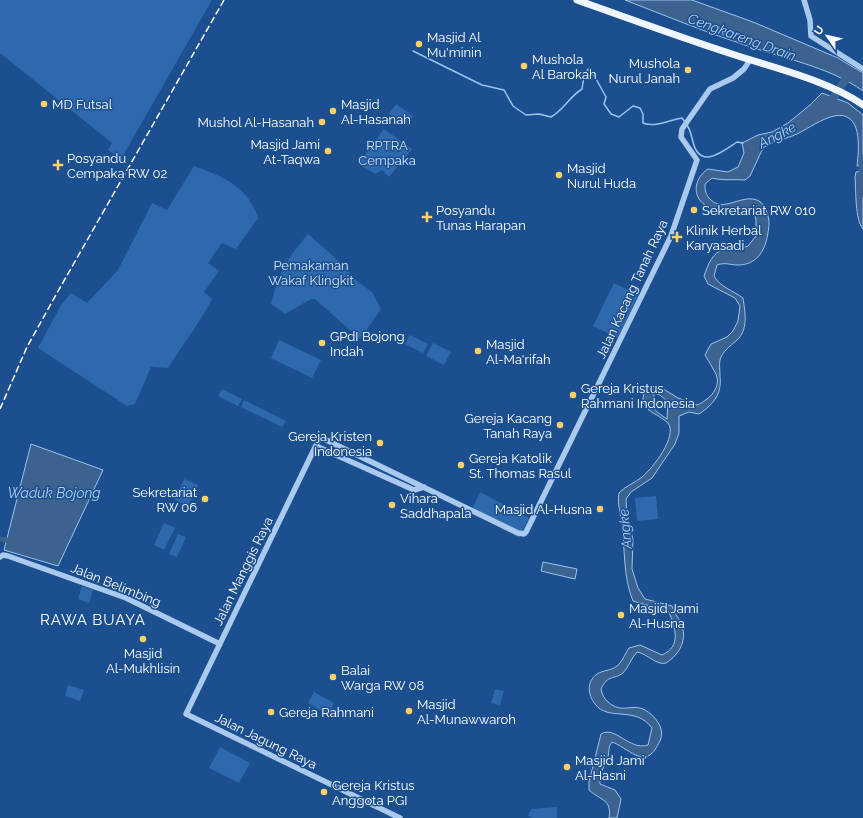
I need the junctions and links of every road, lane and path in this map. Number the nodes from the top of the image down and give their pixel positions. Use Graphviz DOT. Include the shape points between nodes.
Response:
graph roads {
  1 [pos="577,0"];
  2 [pos="804,0"];
  3 [pos="750,60"];
  4 [pos="863,69"];
  5 [pos="863,104"];
  6 [pos="316,446"];
  7 [pos="424,488"];
  8 [pos="1,557"];
  9 [pos="220,644"];
  10 [pos="186,714"];
  11 [pos="400,818"];
  1 -- 3 [label="main road"];
  2 -- 4 [label="street" via="810,20 811,36"];
  3 -- 5 [label="main road" via="818,83"];
  3 -- 7 [label="street, Jalan Kacang Tanah Raya" via="733,78 710,89 680,133 697,160 671,236 526,532 518,533"];
  6 -- 7 [label="street" via="414,490"];
  6 -- 7 [label="street, Jalan Manggis Raya" via="320,437"];
  6 -- 9 [label="street, Jalan Manggis Raya"];
  8 -- 9 [label="street, Jalan Belimbing" via="8,556 126,598"];
  9 -- 10 [label="street, Jalan Manggis Raya"];
  10 -- 11 [label="street, Jalan Jagung Raya"];
}
